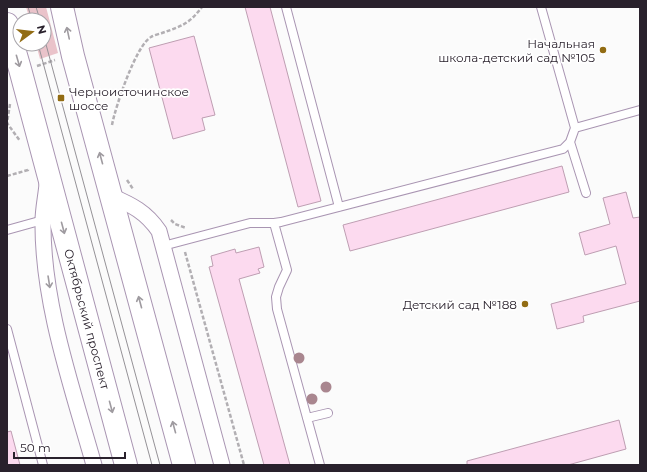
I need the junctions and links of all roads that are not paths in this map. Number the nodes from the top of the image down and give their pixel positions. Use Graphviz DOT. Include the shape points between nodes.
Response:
graph roads {
  1 [pos="62,7"];
  2 [pos="286,7"];
  3 [pos="541,7"];
  4 [pos="7,24"];
  5 [pos="640,110"];
  6 [pos="575,128"];
  7 [pos="570,142"];
  8 [pos="38,172"];
  9 [pos="586,194"];
  10 [pos="111,196"];
  11 [pos="339,207"];
  12 [pos="43,220"];
  13 [pos="274,223"];
  14 [pos="7,230"];
  15 [pos="163,246"];
  16 [pos="7,328"];
  17 [pos="328,413"];
  18 [pos="307,418"];
  19 [pos="43,465"];
  20 [pos="94,465"];
  21 [pos="126,465"];
  22 [pos="184,465"];
  23 [pos="222,465"];
  24 [pos="320,465"];
  10 -- 1 [label="main road, one-way" via="72,56"];
  2 -- 11 [label="lane"];
  3 -- 6 [label="lane"];
  4 -- 8 [label="main road, Октябрьский проспект, one-way" via="20,69"];
  5 -- 6 [label="lane"];
  6 -- 7 [label="lane"];
  7 -- 9 [label="lane"];
  7 -- 11 [label="lane" via="562,149"];
  8 -- 12 [label="street, Октябрьский проспект"];
  8 -- 21 [label="main road, Октябрьский проспект, one-way"];
  10 -- 15 [label="street" via="146,215 158,232"];
  22 -- 10 [label="main road, one-way"];
  11 -- 13 [label="lane"];
  12 -- 14 [label="lane"];
  12 -- 20 [label="street, Октябрьский проспект, one-way" via="46,265 56,326"];
  13 -- 15 [label="lane" via="250,223"];
  13 -- 18 [label="lane" via="287,270 279,287 276,303"];
  15 -- 23 [label="street"];
  16 -- 19 [label="lane"];
  17 -- 18 [label="lane"];
  18 -- 24 [label="lane"];
}
